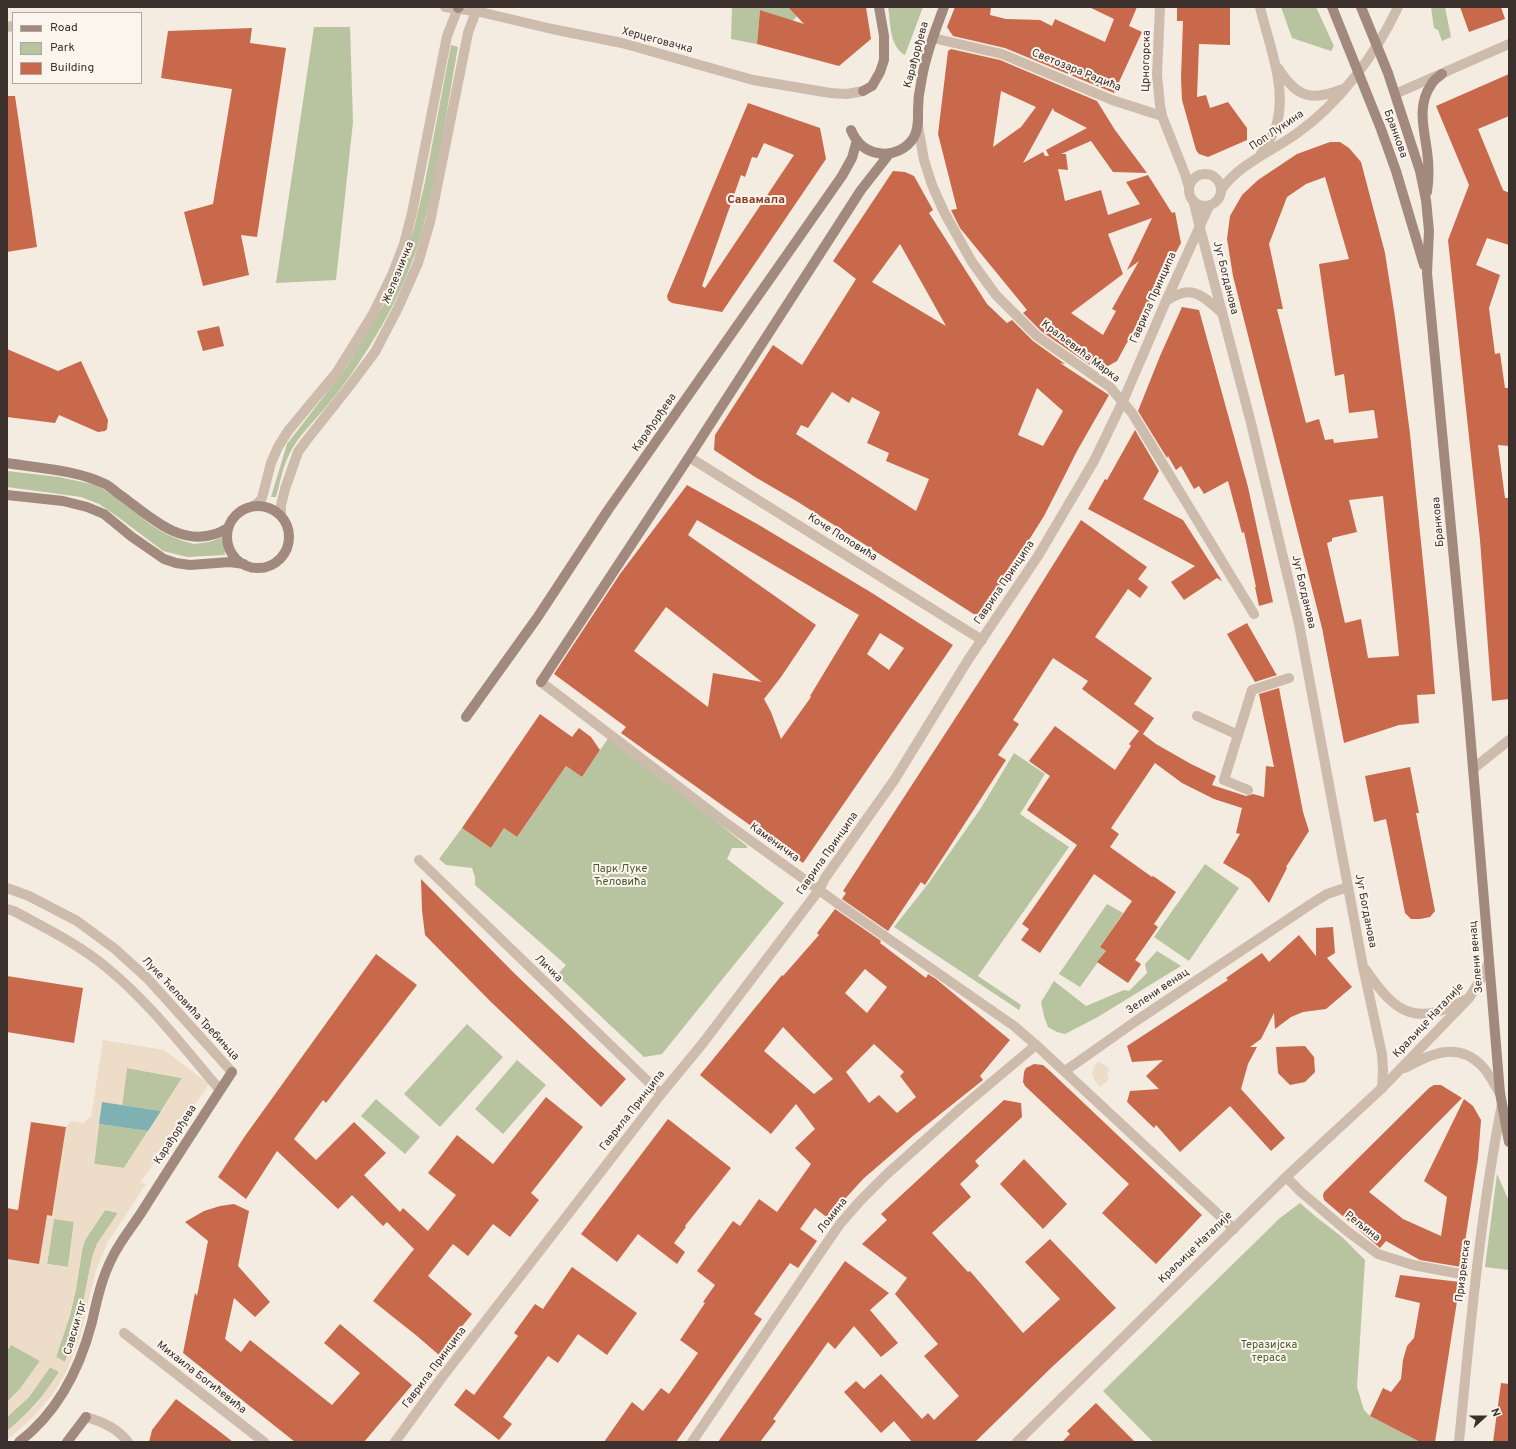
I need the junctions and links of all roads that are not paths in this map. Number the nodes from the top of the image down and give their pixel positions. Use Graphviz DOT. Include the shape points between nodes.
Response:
graph roads {
  1 [pos="445,7"];
  2 [pos="459,7"];
  3 [pos="879,7"];
  4 [pos="944,7"];
  5 [pos="1160,7"];
  6 [pos="1260,7"];
  7 [pos="1332,7"];
  8 [pos="1361,7"];
  9 [pos="1398,7"];
  10 [pos="476,11"];
  11 [pos="934,38"];
  12 [pos="1509,44"];
  13 [pos="1275,62"];
  14 [pos="1442,74"];
  15 [pos="1345,88"];
  16 [pos="863,91"];
  17 [pos="1395,94"];
  18 [pos="1162,116"];
  19 [pos="918,126"];
  20 [pos="852,130"];
  21 [pos="857,140"];
  22 [pos="890,153"];
  23 [pos="1259,157"];
  24 [pos="1180,161"];
  25 [pos="1236,173"];
  26 [pos="1201,174"];
  27 [pos="1216,178"];
  28 [pos="1188,187"];
  29 [pos="1221,190"];
  30 [pos="1426,200"];
  31 [pos="1194,203"];
  32 [pos="1209,206"];
  33 [pos="1200,228"];
  34 [pos="1427,273"];
  35 [pos="1166,301"];
  36 [pos="1222,312"];
  37 [pos="1123,401"];
  38 [pos="689,457"];
  39 [pos="7,463"];
  40 [pos="7,495"];
  41 [pos="253,506"];
  42 [pos="281,516"];
  43 [pos="228,528"];
  44 [pos="244,564"];
  45 [pos="1254,614"];
  46 [pos="982,640"];
  47 [pos="1289,678"];
  48 [pos="541,682"];
  49 [pos="1197,716"];
  50 [pos="466,717"];
  51 [pos="1238,735"];
  52 [pos="1509,740"];
  53 [pos="1473,769"];
  54 [pos="1248,790"];
  55 [pos="419,860"];
  56 [pos="1348,887"];
  57 [pos="7,888"];
  58 [pos="819,890"];
  59 [pos="7,909"];
  60 [pos="1489,962"];
  61 [pos="1363,967"];
  62 [pos="1468,998"];
  63 [pos="1036,1045"];
  64 [pos="1065,1071"];
  65 [pos="232,1072"];
  66 [pos="1395,1074"];
  67 [pos="1382,1088"];
  68 [pos="220,1090"];
  69 [pos="1500,1093"];
  70 [pos="661,1094"];
  71 [pos="1502,1104"];
  72 [pos="1509,1142"];
  73 [pos="1286,1177"];
  74 [pos="142,1212"];
  75 [pos="1234,1229"];
  76 [pos="1475,1276"];
  77 [pos="124,1333"];
  78 [pos="86,1417"];
  79 [pos="19,1442"];
  80 [pos="67,1442"];
  81 [pos="128,1442"];
  82 [pos="264,1442"];
  83 [pos="395,1442"];
  84 [pos="692,1442"];
  85 [pos="1017,1442"];
  86 [pos="1459,1442"];
  1 -- 2 [label="street, Херцеговачка"];
  2 -- 10 [label="street, Херцеговачка"];
  2 -- 41 [label="street, Железничка" via="447,36 412,214 392,276 373,314 337,372 288,431 278,447 262,498"];
  3 -- 16 [label="main road" via="884,36 884,60 872,86"];
  4 -- 11 [label="main road, Карађорђева"];
  5 -- 18 [label="street, Црногорска" via="1157,75"];
  6 -- 13 [label="street"];
  7 -- 34 [label="main road, Бранкова" via="1396,171"];
  8 -- 17 [label="main road, Бранкова"];
  9 -- 15 [label="street, Поп Лукина" via="1367,59"];
  10 -- 16 [label="street, Херцеговачка" via="622,43 753,80 830,93 847,94"];
  10 -- 42 [label="street, Железничка" via="468,33 430,222 418,263 375,352 298,452 285,489"];
  11 -- 18 [label="street, Светозара Радића" via="1002,54 1112,100"];
  11 -- 19 [label="main road, Карађорђева" via="921,81"];
  12 -- 14 [label="street"];
  13 -- 15 [label="street" via="1284,78 1298,91 1307,95 1317,97"];
  13 -- 23 [label="street" via="1280,92 1278,121"];
  14 -- 17 [label="street"];
  14 -- 30 [label="main road" via="1431,83 1422,104 1428,170"];
  15 -- 23 [label="street, Поп Лукина" via="1308,126"];
  17 -- 30 [label="main road, Бранкова" via="1420,171"];
  18 -- 24 [label="street"];
  19 -- 22 [label="main road" via="915,136 908,144"];
  19 -- 37 [label="street, Краљевића Марка" via="924,160 932,185 958,239 986,282 1037,336 1110,387"];
  20 -- 21 [label="main road"];
  21 -- 22 [label="main road" via="872,152"];
  21 -- 50 [label="main road, Карађорђева" via="852,158 842,176"];
  22 -- 38 [label="main road" via="861,190"];
  23 -- 25 [label="street, Поп Лукина"];
  24 -- 26 [label="street"];
  24 -- 28 [label="street"];
  25 -- 27 [label="street, Поп Лукина"];
  25 -- 29 [label="street, Поп Лукина"];
  26 -- 27 [label="street"];
  26 -- 28 [label="street" via="1194,178"];
  27 -- 29 [label="street"];
  28 -- 31 [label="street"];
  29 -- 32 [label="street" via="1218,200"];
  30 -- 34 [label="main road, Бранкова" via="1429,231"];
  31 -- 32 [label="street"];
  31 -- 33 [label="street"];
  32 -- 33 [label="street"];
  33 -- 35 [label="street, Гаврила Принципа"];
  33 -- 36 [label="street, Југ Богданова"];
  34 -- 53 [label="main road, Бранкова"];
  35 -- 36 [label="street" via="1184,291 1194,292 1209,300"];
  35 -- 37 [label="street, Гаврила Принципа"];
  36 -- 56 [label="street, Југ Богданова" via="1299,624"];
  37 -- 45 [label="street, Краљевића Марка"];
  37 -- 46 [label="street, Гаврила Принципа" via="1094,461 1055,528"];
  38 -- 46 [label="street, Коче Поповића"];
  38 -- 48 [label="main road"];
  39 -- 43 [label="main road" via="73,474 106,484 173,532 201,537"];
  40 -- 44 [label="main road" via="63,501 87,507 104,514 164,559 176,563"];
  41 -- 42 [label="main road" via="271,509"];
  41 -- 43 [label="main road" via="236,515"];
  42 -- 44 [label="main road" via="286,524 288,536 287,546 280,558 267,566 252,567"];
  43 -- 44 [label="main road" via="229,547 234,556"];
  46 -- 58 [label="street, Гаврила Принципа" via="895,779"];
  47 -- 51 [label="street" via="1252,690"];
  48 -- 58 [label="street, Каменичка" via="722,820"];
  49 -- 51 [label="street"];
  51 -- 54 [label="street" via="1224,780"];
  52 -- 53 [label="street"];
  53 -- 60 [label="main road, Зелени венац"];
  55 -- 70 [label="street, Личка"];
  56 -- 61 [label="street, Југ Богданова"];
  56 -- 64 [label="street, Зелени венац" via="1327,894 1311,904"];
  57 -- 65 [label="street, Луке Ћеловића Требињца" via="29,896 77,921 115,949 148,978"];
  58 -- 63 [label="street, Каменичка" via="1014,1026"];
  58 -- 70 [label="street, Гаврила Принципа"];
  59 -- 68 [label="street" via="65,938 105,967 143,1002"];
  60 -- 62 [label="street, Краљице Наталије"];
  60 -- 69 [label="main road, Зелени венац"];
  61 -- 62 [label="street, Југ Богданова" via="1390,1000 1412,1013 1438,1012"];
  61 -- 67 [label="street, Југ Богданова" via="1382,1054"];
  62 -- 66 [label="street, Краљице Наталије"];
  63 -- 64 [label="street"];
  63 -- 84 [label="street, Ломина" via="887,1174 840,1224"];
  64 -- 75 [label="street"];
  65 -- 68 [label="main road, Карађорђева"];
  66 -- 67 [label="street, Краљице Наталије"];
  66 -- 69 [label="street, Краљице Наталије" via="1432,1055 1456,1052 1481,1065"];
  67 -- 73 [label="street, Краљице Наталије"];
  68 -- 74 [label="main road, Карађорђева"];
  69 -- 71 [label="main road, Зелени венац"];
  70 -- 83 [label="street, Гаврила Принципа"];
  71 -- 72 [label="main road, Зелени венац"];
  71 -- 76 [label="street, Призренска" via="1490,1164"];
  73 -- 75 [label="street, Краљице Наталије"];
  73 -- 76 [label="street, Рељина" via="1347,1231 1378,1254 1413,1265"];
  74 -- 79 [label="main road, Савски трг" via="105,1273 83,1354 68,1384 51,1410 30,1434"];
  75 -- 85 [label="street, Краљице Наталије"];
  76 -- 86 [label="street, Призренска"];
  77 -- 82 [label="street, Михаила Богићевића"];
  78 -- 80 [label="main road"];
  78 -- 81 [label="street" via="103,1422 119,1431"];
}
